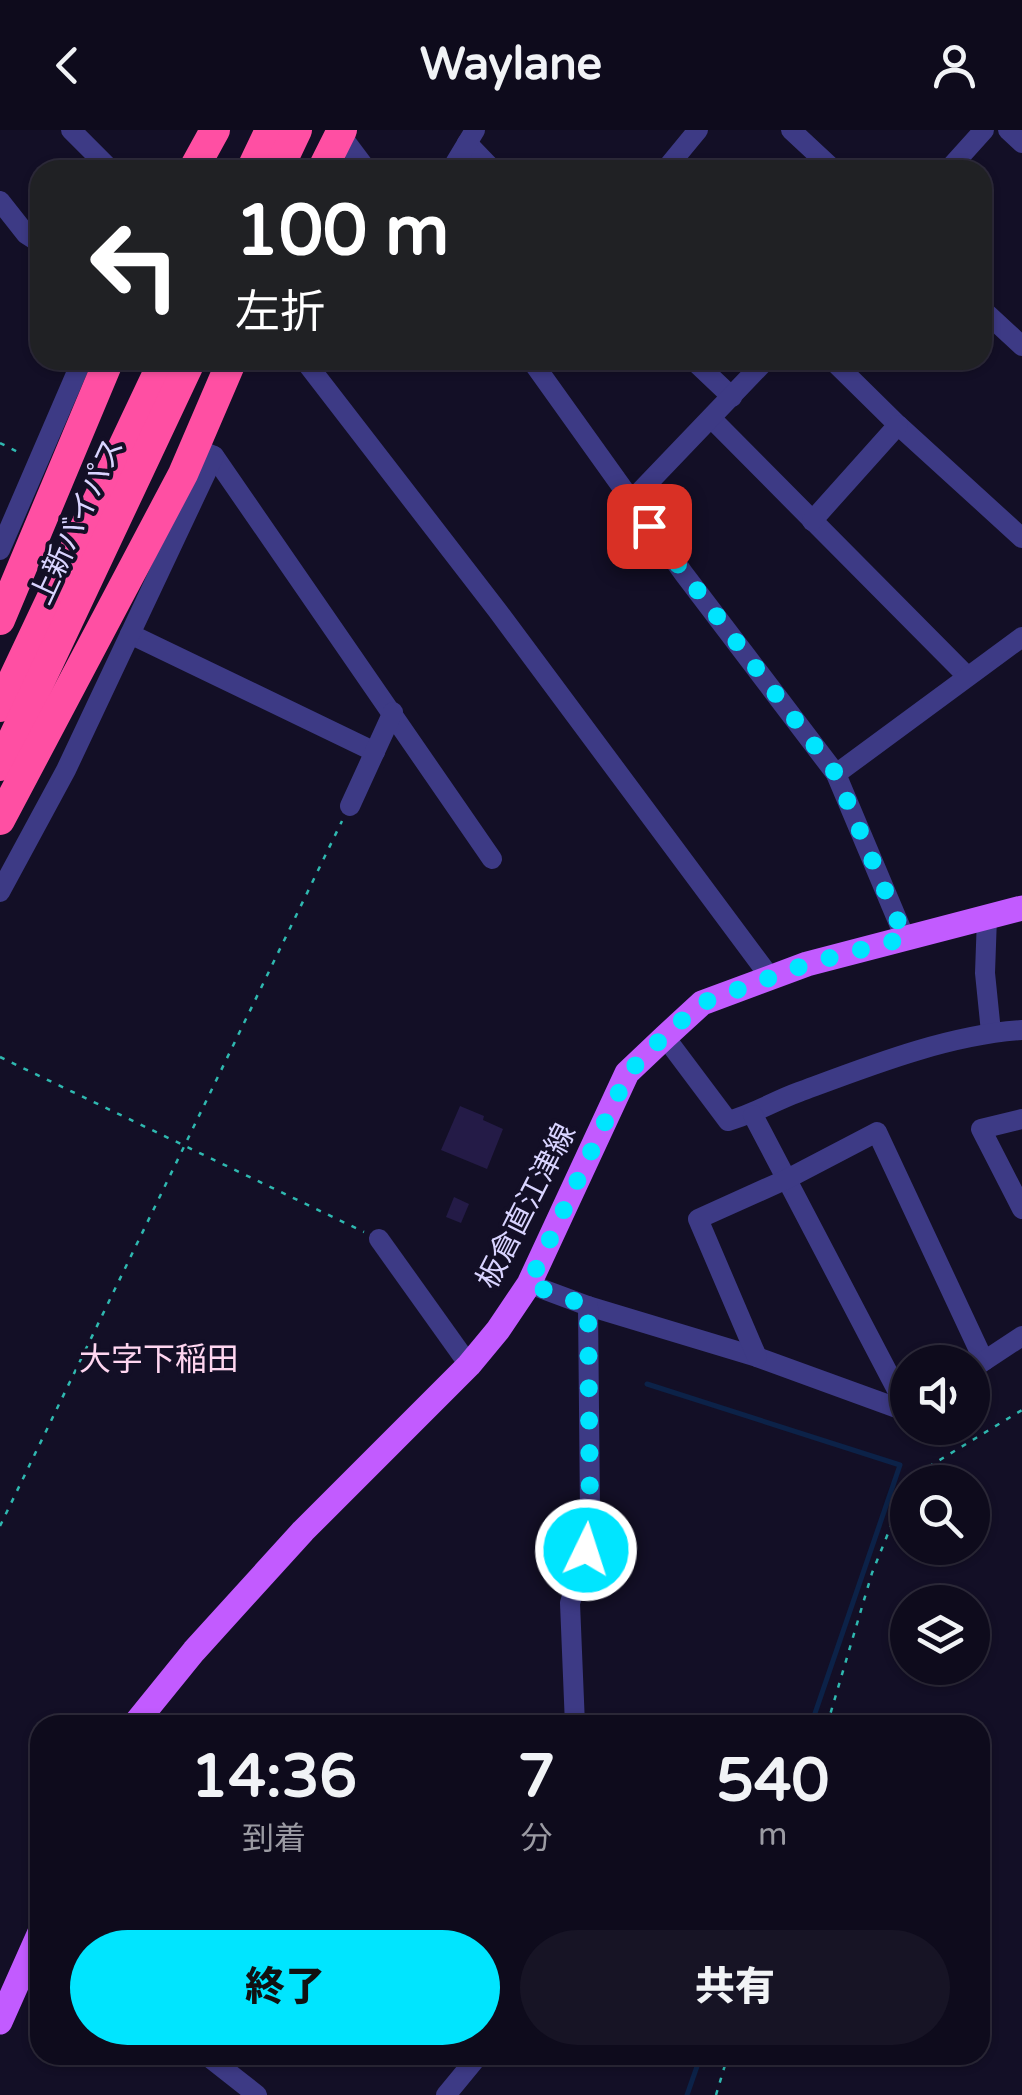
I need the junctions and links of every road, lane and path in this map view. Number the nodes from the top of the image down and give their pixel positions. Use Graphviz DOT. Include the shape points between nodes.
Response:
graph roads {
  1 [pos="71,130"];
  2 [pos="215,130"];
  3 [pos="270,130"];
  4 [pos="296,130"];
  5 [pos="698,130"];
  6 [pos="791,130"];
  7 [pos="984,130"];
  8 [pos="1008,130"];
  9 [pos="340,132"];
  10 [pos="471,136"];
  11 [pos="1022,143"];
  12 [pos="101,160"];
  13 [pos="198,160"];
  14 [pos="256,160"];
  15 [pos="282,160"];
  16 [pos="327,160"];
  17 [pos="360,160"];
  18 [pos="457,160"];
  19 [pos="487,160"];
  20 [pos="673,160"];
  21 [pos="823,160"];
  22 [pos="957,160"];
  23 [pos="0,201"];
  24 [pos="30,236"];
  25 [pos="992,318"];
  26 [pos="1022,346"];
  27 [pos="78,370"];
  28 [pos="106,370"];
  29 [pos="163,370"];
  30 [pos="183,370"];
  31 [pos="229,370"];
  32 [pos="312,370"];
  33 [pos="538,370"];
  34 [pos="704,370"];
  35 [pos="757,370"];
  36 [pos="842,370"];
  37 [pos="732,397"];
  38 [pos="158,403"];
  39 [pos="711,418"];
  40 [pos="898,426"];
  41 [pos="0,443"];
  42 [pos="205,452"];
  43 [pos="40,462"];
  44 [pos="631,501"];
  45 [pos="812,520"];
  46 [pos="1022,538"];
  47 [pos="0,550"];
  48 [pos="0,620"];
  49 [pos="130,634"];
  50 [pos="1022,637"];
  51 [pos="967,676"];
  52 [pos="0,707"];
  53 [pos="393,712"];
  54 [pos="374,752"];
  55 [pos="0,766"];
  56 [pos="836,774"];
  57 [pos="350,806"];
  58 [pos="0,820"];
  59 [pos="492,859"];
  60 [pos="0,892"];
  61 [pos="1022,908"];
  62 [pos="987,917"];
  63 [pos="905,938"];
  64 [pos="770,977"];
  65 [pos="1022,1030"];
  66 [pos="991,1032"];
  67 [pos="664,1036"];
  68 [pos="0,1057"];
  69 [pos="753,1114"];
  70 [pos="1022,1119"];
  71 [pos="184,1147"];
  72 [pos="786,1179"];
  73 [pos="1022,1208"];
  74 [pos="380,1240"];
  75 [pos="529,1284"];
  76 [pos="588,1306"];
  77 [pos="1022,1336"];
  78 [pos="969,1345"];
  79 [pos="757,1357"];
  80 [pos="990,1357"];
  81 [pos="469,1366"];
  82 [pos="890,1377"];
  83 [pos="890,1405"];
  84 [pos="1022,1410"];
  85 [pos="931,1465"];
  86 [pos="0,1526"];
  87 [pos="890,1528"];
  88 [pos="142,1715"];
  89 [pos="575,1715"];
  90 [pos="830,1715"];
  91 [pos="30,1954"];
  92 [pos="0,2022"];
  93 [pos="219,2065"];
  94 [pos="470,2065"];
  95 [pos="725,2065"];
  96 [pos="257,2095"];
  97 [pos="446,2095"];
  98 [pos="716,2095"];
  1 -- 12 [label="street"];
  2 -- 13 [label="highway"];
  3 -- 14 [label="highway"];
  4 -- 15 [label="highway"];
  5 -- 20 [label="street"];
  6 -- 21 [label="street"];
  7 -- 22 [label="street"];
  8 -- 11 [label="street"];
  9 -- 16 [label="highway"];
  9 -- 17 [label="street"];
  10 -- 18 [label="street"];
  10 -- 19 [label="street"];
  23 -- 24 [label="street"];
  25 -- 26 [label="street"];
  27 -- 43 [label="street"];
  28 -- 48 [label="highway"];
  29 -- 38 [label="highway, 上新バイパス"];
  30 -- 38 [label="highway, 上新バイパス"];
  31 -- 42 [label="highway"];
  32 -- 64 [label="street"];
  33 -- 44 [label="street"];
  34 -- 37 [label="street"];
  35 -- 37 [label="street"];
  36 -- 40 [label="street"];
  37 -- 39 [label="street"];
  38 -- 52 [label="highway, 上新バイパス"];
  38 -- 55 [label="highway, 上新バイパス"];
  39 -- 44 [label="street"];
  39 -- 45 [label="street"];
  40 -- 45 [label="street"];
  40 -- 46 [label="street"];
  41 -- 43 [label="path"];
  42 -- 49 [label="street"];
  42 -- 53 [label="street"];
  42 -- 58 [label="highway"];
  43 -- 47 [label="street"];
  44 -- 56 [label="street"];
  45 -- 51 [label="street"];
  49 -- 54 [label="street"];
  49 -- 60 [label="street"];
  50 -- 51 [label="street"];
  51 -- 56 [label="street"];
  53 -- 54 [label="street"];
  53 -- 59 [label="street"];
  54 -- 57 [label="street"];
  56 -- 63 [label="street"];
  57 -- 71 [label="path"];
  61 -- 62 [label="main road, 板倉直江津線"];
  62 -- 63 [label="main road, 板倉直江津線"];
  62 -- 66 [label="street"];
  63 -- 64 [label="main road, 板倉直江津線"];
  64 -- 67 [label="main road, 板倉直江津線" via="702,1003"];
  65 -- 66 [label="street"];
  66 -- 69 [label="street" via="831,1081"];
  67 -- 69 [label="street" via="728,1121"];
  67 -- 75 [label="main road, 板倉直江津線" via="628,1073"];
  68 -- 71 [label="path"];
  69 -- 72 [label="street"];
  70 -- 73 [label="street" via="981,1129"];
  71 -- 74 [label="path"];
  71 -- 86 [label="path"];
  72 -- 78 [label="street" via="876,1132"];
  72 -- 79 [label="street" via="698,1219"];
  72 -- 82 [label="street"];
  74 -- 81 [label="street"];
  75 -- 76 [label="street"];
  75 -- 81 [label="main road, 板倉直江津線"];
  76 -- 79 [label="street"];
  76 -- 89 [label="street" via="590,1513 570,1603"];
  77 -- 80 [label="street"];
  79 -- 83 [label="street"];
  81 -- 88 [label="main road, 板倉直江津線" via="303,1531"];
  84 -- 85 [label="path"];
  87 -- 90 [label="path"];
  91 -- 92 [label="main road"];
  93 -- 96 [label="street"];
  94 -- 97 [label="street"];
  95 -- 98 [label="path"];
}
